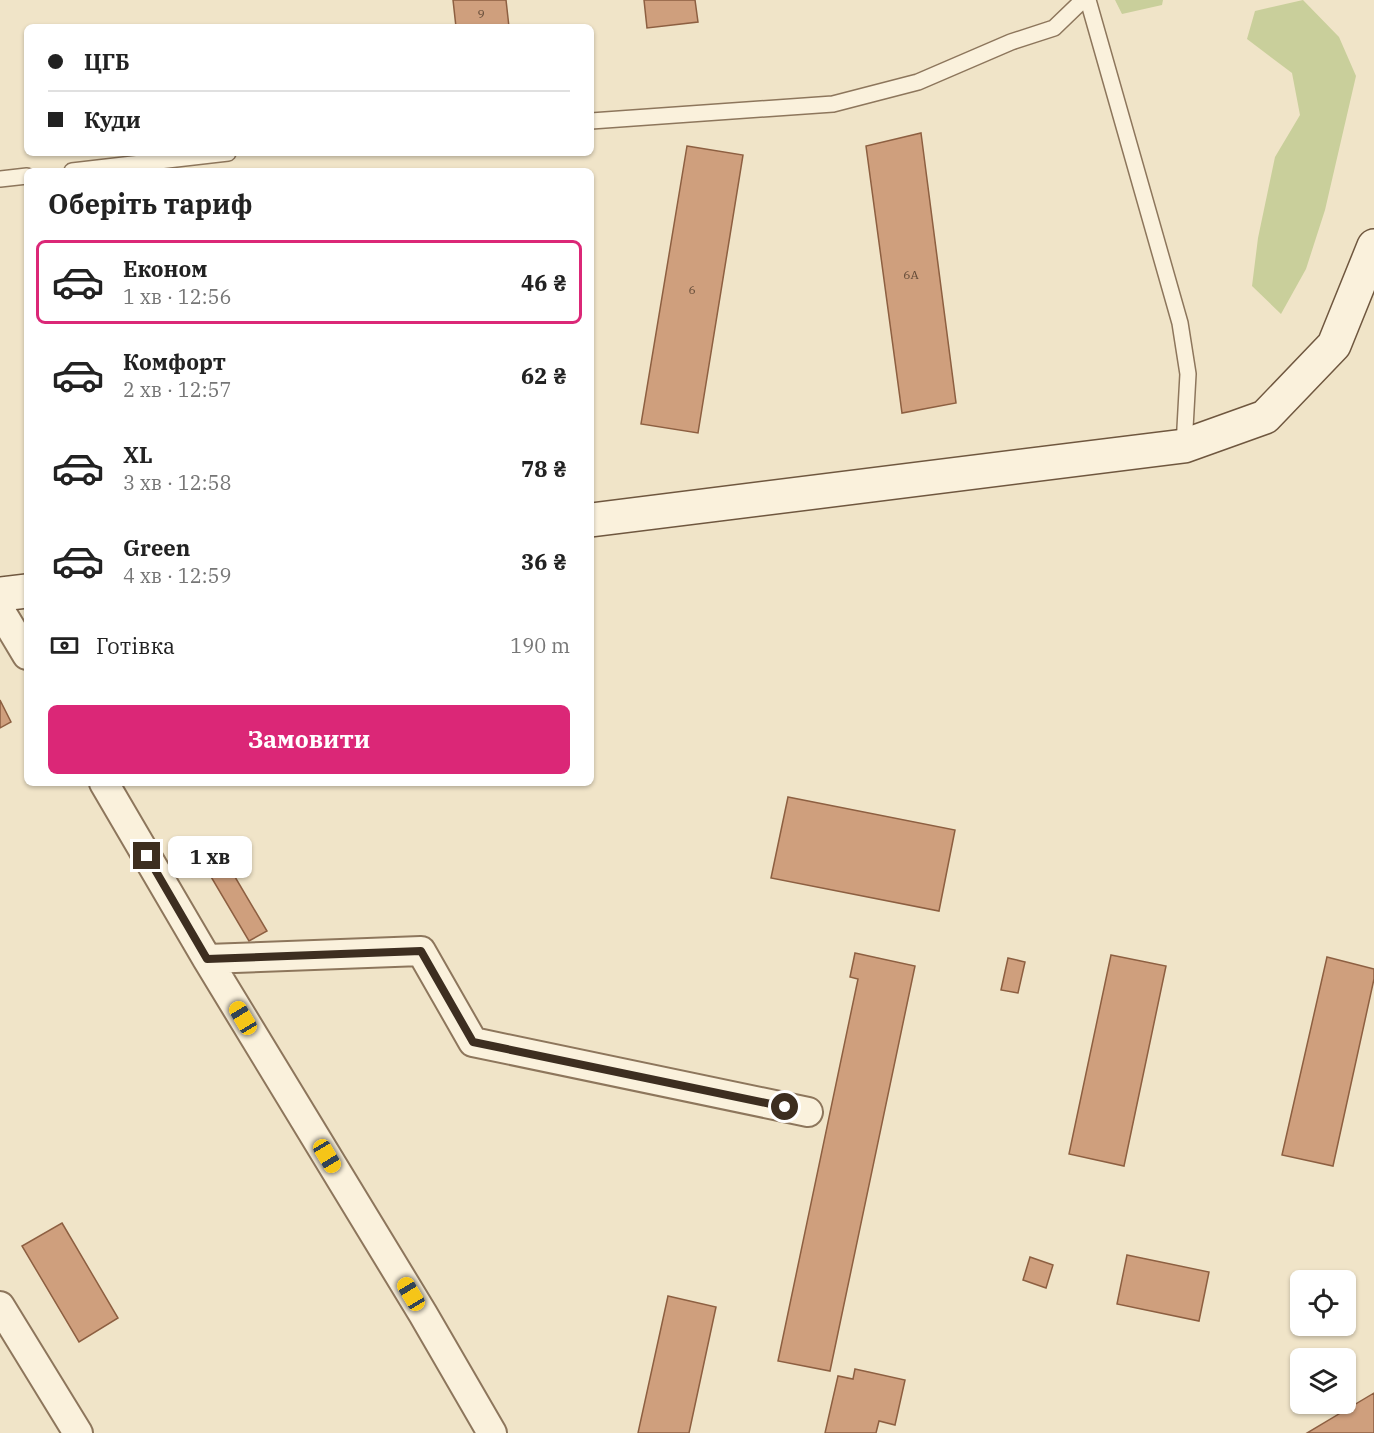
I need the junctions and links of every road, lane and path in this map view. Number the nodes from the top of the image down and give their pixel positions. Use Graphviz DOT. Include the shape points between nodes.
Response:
graph roads {
  1 [pos="1083,0"];
  2 [pos="1088,0"];
  3 [pos="594,121"];
  4 [pos="202,156"];
  5 [pos="98,168"];
  6 [pos="24,176"];
  7 [pos="0,179"];
  8 [pos="1374,246"];
  9 [pos="1184,446"];
  10 [pos="594,520"];
  11 [pos="24,591"];
  12 [pos="0,594"];
  13 [pos="0,610"];
  14 [pos="24,650"];
  15 [pos="106,786"];
  16 [pos="207,959"];
  17 [pos="808,1112"];
  18 [pos="0,1306"];
  19 [pos="78,1433"];
  20 [pos="492,1433"];
  1 -- 3 [label="lane" via="1054,28 918,82 833,104"];
  2 -- 9 [label="lane" via="1180,323 1188,374"];
  4 -- 5 [label="lane"];
  6 -- 7 [label="lane"];
  8 -- 9 [label="street" via="1334,345 1265,417"];
  9 -- 10 [label="street"];
  11 -- 12 [label="street"];
  13 -- 14 [label="street"];
  15 -- 16 [label="street"];
  16 -- 17 [label="street" via="421,951 473,1042"];
  16 -- 20 [label="street"];
  18 -- 19 [label="street"];
}
